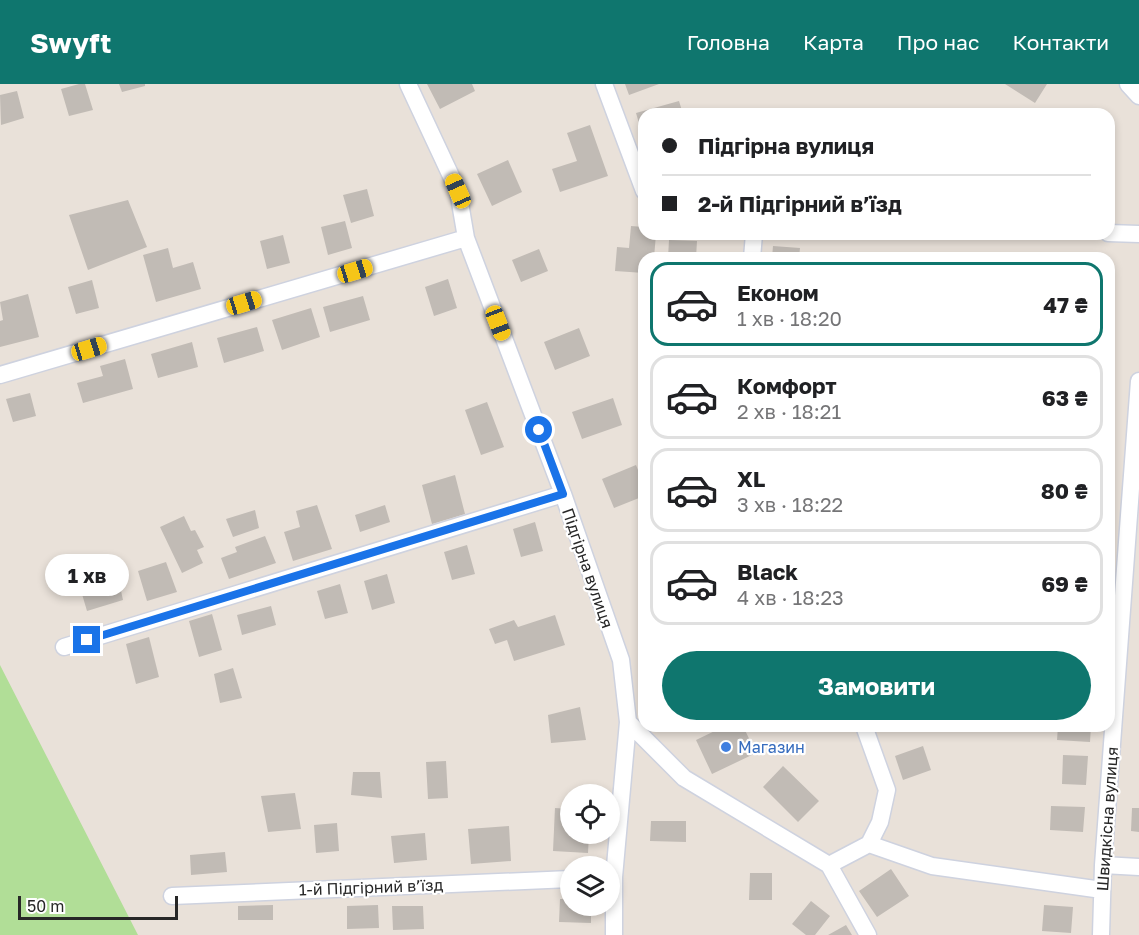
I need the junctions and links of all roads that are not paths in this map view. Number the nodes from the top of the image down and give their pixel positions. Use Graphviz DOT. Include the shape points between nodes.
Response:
graph roads {
  1 [pos="408,84"];
  2 [pos="604,84"];
  3 [pos="1128,84"];
  4 [pos="1139,96"];
  5 [pos="638,177"];
  6 [pos="1115,233"];
  7 [pos="1139,234"];
  8 [pos="466,238"];
  9 [pos="0,375"];
  10 [pos="1139,381"];
  11 [pos="563,494"];
  12 [pos="64,647"];
  13 [pos="1115,704"];
  14 [pos="628,722"];
  15 [pos="866,732"];
  16 [pos="1113,732"];
  17 [pos="869,844"];
  18 [pos="613,856"];
  19 [pos="829,865"];
  20 [pos="1103,865"];
  21 [pos="1139,867"];
  22 [pos="560,879"];
  23 [pos="1102,890"];
  24 [pos="172,896"];
  25 [pos="613,916"];
  26 [pos="614,935"];
  27 [pos="868,935"];
  28 [pos="1101,935"];
  1 -- 8 [label="street, Підгірна вулиця" via="458,191"];
  2 -- 5 [label="street"];
  3 -- 4 [label="street"];
  6 -- 7 [label="street"];
  8 -- 9 [label="street"];
  8 -- 11 [label="street, Підгірна вулиця"];
  10 -- 13 [label="street, Швидкісна вулиця"];
  11 -- 12 [label="street"];
  11 -- 14 [label="street, Підгірна вулиця" via="621,660"];
  14 -- 18 [label="street, Підгірна вулиця"];
  14 -- 19 [label="street" via="684,778"];
  15 -- 17 [label="street" via="887,790 880,822"];
  16 -- 20 [label="street, Швидкісна вулиця"];
  17 -- 19 [label="street"];
  17 -- 23 [label="street" via="932,866"];
  19 -- 27 [label="street"];
  20 -- 21 [label="street"];
  20 -- 23 [label="street, Швидкісна вулиця"];
  22 -- 24 [label="street, 1-й Підгірний в’їзд"];
  23 -- 28 [label="street, Швидкісна вулиця"];
  25 -- 26 [label="street, Підгірна вулиця"];
}
